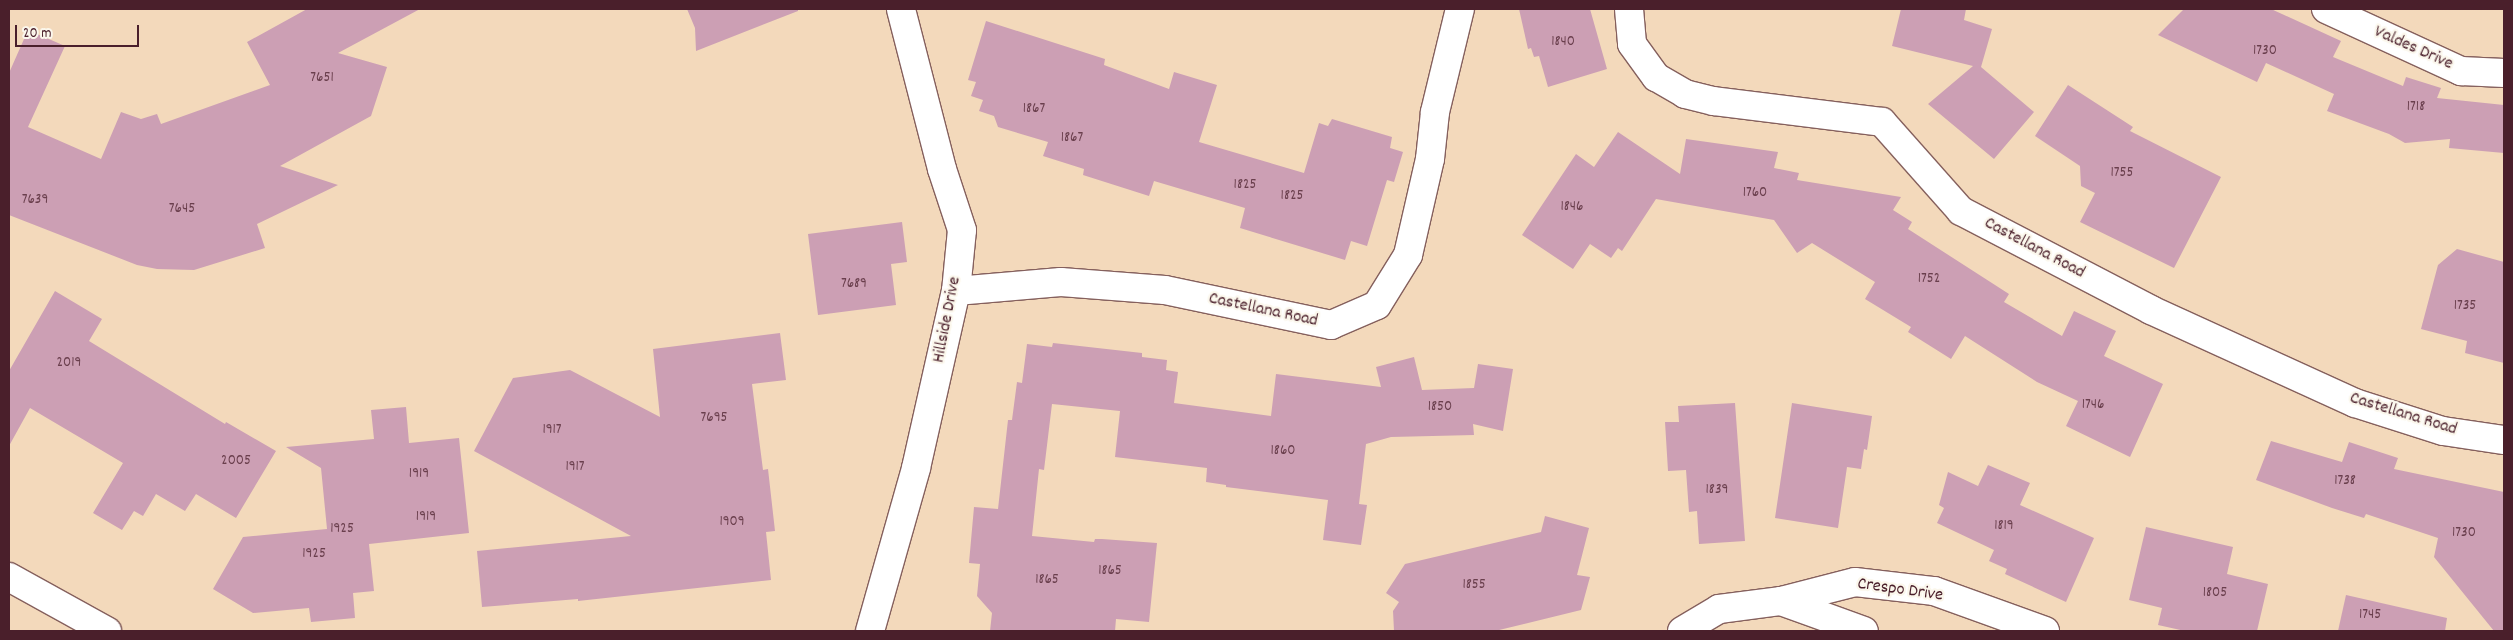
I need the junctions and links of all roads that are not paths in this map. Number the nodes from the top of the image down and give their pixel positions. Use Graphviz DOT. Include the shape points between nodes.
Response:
graph roads {
  1 [pos="901,9"];
  2 [pos="1460,9"];
  3 [pos="1629,9"];
  4 [pos="2326,9"];
  5 [pos="2504,73"];
  6 [pos="956,292"];
  7 [pos="2504,440"];
  8 [pos="9,577"];
  9 [pos="1780,601"];
  10 [pos="106,631"];
  11 [pos="870,631"];
  12 [pos="1682,631"];
  13 [pos="1864,631"];
  14 [pos="2046,631"];
  1 -- 6 [label="street, Hillside Drive" via="942,169 962,230"];
  2 -- 6 [label="street, Castellana Road" via="1435,112 1430,159 1408,255 1377,305 1331,325 1165,290 1061,282"];
  3 -- 7 [label="street, Castellana Road" via="1632,44 1656,77 1685,94 1714,101 1882,122 1962,211 2151,310 2355,403 2443,431"];
  4 -- 5 [label="street, Valdes Drive" via="2461,71"];
  6 -- 11 [label="street, Hillside Drive" via="916,468"];
  8 -- 10 [label="street"];
  9 -- 12 [label="street, Crespo Drive" via="1719,609"];
  9 -- 13 [label="street"];
  9 -- 14 [label="street, Crespo Drive" via="1855,582 1934,592"];
}
